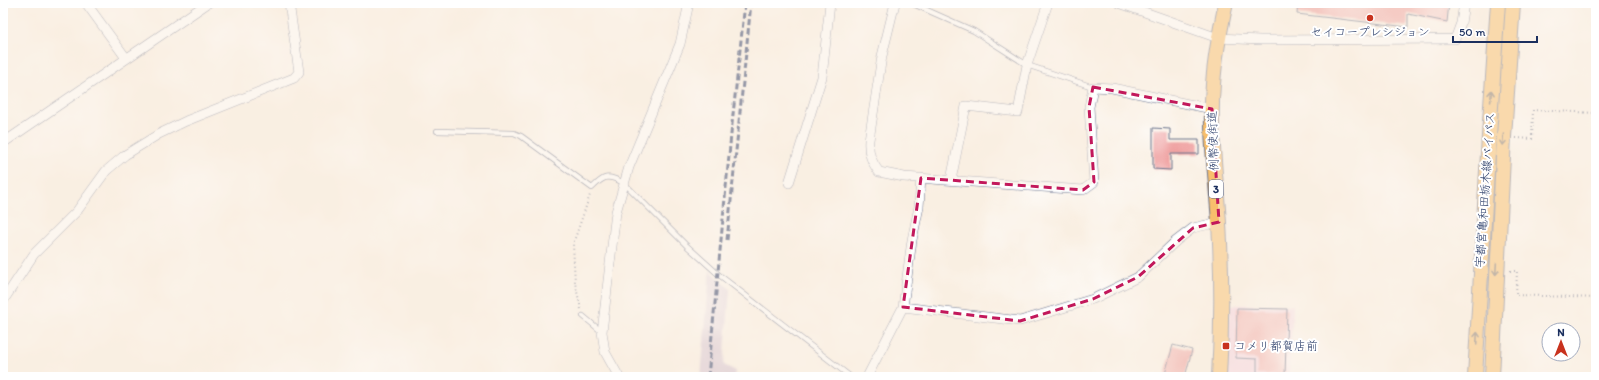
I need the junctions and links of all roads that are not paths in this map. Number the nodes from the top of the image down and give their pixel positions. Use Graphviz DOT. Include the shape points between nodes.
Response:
graph roads {
  1 [pos="86,3"];
  2 [pos="208,3"];
  3 [pos="289,3"];
  4 [pos="689,3"];
  5 [pos="830,3"];
  6 [pos="895,3"];
  7 [pos="911,3"];
  8 [pos="1048,3"];
  9 [pos="1119,3"];
  10 [pos="1226,3"];
  11 [pos="1464,3"];
  12 [pos="1498,3"];
  13 [pos="1513,3"];
  14 [pos="1218,38"];
  15 [pos="126,58"];
  16 [pos="1027,65"];
  17 [pos="1093,87"];
  18 [pos="1212,109"];
  19 [pos="437,131"];
  20 [pos="3,143"];
  21 [pos="921,178"];
  22 [pos="951,180"];
  23 [pos="624,183"];
  24 [pos="789,183"];
  25 [pos="1218,222"];
  26 [pos="3,300"];
  27 [pos="903,307"];
  28 [pos="583,316"];
  29 [pos="602,332"];
  30 [pos="619,377"];
  31 [pos="851,377"];
  32 [pos="867,377"];
  33 [pos="1219,377"];
  34 [pos="1476,377"];
  35 [pos="1492,377"];
  1 -- 15 [label="street"];
  2 -- 15 [label="street"];
  3 -- 26 [label="street" via="299,72 294,78 186,121 125,155 106,171 77,211 34,254"];
  4 -- 23 [label="street" via="680,44"];
  5 -- 24 [label="street" via="822,77"];
  6 -- 21 [label="street" via="882,56 868,151 879,172"];
  7 -- 16 [label="lane" via="974,31"];
  8 -- 16 [label="street"];
  9 -- 14 [label="street"];
  10 -- 14 [label="main road, 例幣使街道 / 3"];
  11 -- 14 [label="street" via="1455,39"];
  34 -- 12 [label="main road, 宇都宮亀和田栃木線バイパス, one-way"];
  13 -- 35 [label="main road, 宇都宮亀和田栃木線バイパス, one-way" via="1496,270"];
  14 -- 18 [label="main road, 例幣使街道 / 3" via="1212,84"];
  15 -- 20 [label="street"];
  16 -- 17 [label="lane"];
  16 -- 22 [label="street" via="1018,112 966,106"];
  17 -- 18 [label="street" via="1112,88"];
  17 -- 22 [label="street" via="1089,107 1094,182 1083,190"];
  18 -- 25 [label="main road, 例幣使街道 / 3"];
  19 -- 23 [label="lane" via="514,133 592,188 600,179 606,177"];
  21 -- 22 [label="street"];
  21 -- 27 [label="street" via="919,207"];
  23 -- 29 [label="street" via="616,212"];
  23 -- 31 [label="lane" via="718,274"];
  25 -- 27 [label="street" via="1193,228 1138,277 1093,299 1020,321"];
  25 -- 33 [label="main road, 例幣使街道 / 3" via="1221,299"];
  27 -- 32 [label="street"];
  28 -- 29 [label="lane"];
  29 -- 30 [label="street" via="605,352"];
}
